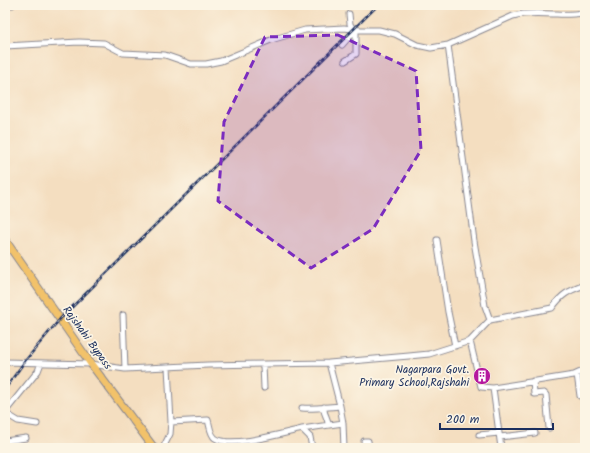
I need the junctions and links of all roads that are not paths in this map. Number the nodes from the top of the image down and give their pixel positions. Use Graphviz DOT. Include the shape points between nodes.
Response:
graph roads {
  1 [pos="5,5"];
  2 [pos="12,5"];
  3 [pos="585,13"];
  4 [pos="349,14"];
  5 [pos="355,29"];
  6 [pos="448,44"];
  7 [pos="342,45"];
  8 [pos="5,46"];
  9 [pos="345,61"];
  10 [pos="5,240"];
  11 [pos="437,240"];
  12 [pos="585,285"];
  13 [pos="123,315"];
  14 [pos="490,320"];
  15 [pos="470,341"];
  16 [pos="455,346"];
  17 [pos="5,362"];
  18 [pos="41,363"];
  19 [pos="329,363"];
  20 [pos="91,364"];
  21 [pos="263,365"];
  22 [pos="168,367"];
  23 [pos="126,369"];
  24 [pos="585,370"];
  25 [pos="576,374"];
  26 [pos="532,381"];
  27 [pos="264,388"];
  28 [pos="493,388"];
  29 [pos="580,396"];
  30 [pos="340,406"];
  31 [pos="324,407"];
  32 [pos="302,408"];
  33 [pos="5,412"];
  34 [pos="171,422"];
  35 [pos="343,423"];
  36 [pos="38,424"];
  37 [pos="328,424"];
  38 [pos="549,428"];
  39 [pos="302,429"];
  40 [pos="535,433"];
  41 [pos="479,435"];
  42 [pos="500,435"];
  43 [pos="26,438"];
  44 [pos="5,441"];
  45 [pos="364,441"];
  46 [pos="154,448"];
  47 [pos="163,448"];
  48 [pos="312,448"];
  49 [pos="344,448"];
  50 [pos="369,448"];
  51 [pos="501,448"];
  1 -- 2 [label="street"];
  3 -- 6 [label="street" via="521,14"];
  4 -- 5 [label="street" via="350,24"];
  5 -- 6 [label="street" via="395,34 417,45 431,48"];
  5 -- 7 [label="street"];
  5 -- 8 [label="street" via="305,30 271,40 221,61 206,64 191,64 165,55 123,53 104,43"];
  5 -- 9 [label="street" via="356,54"];
  6 -- 14 [label="street" via="475,248 485,306"];
  10 -- 20 [label="highway, Rajshahi Bypass"];
  11 -- 16 [label="street"];
  12 -- 14 [label="street" via="565,292 552,308"];
  13 -- 23 [label="street"];
  14 -- 15 [label="street"];
  15 -- 16 [label="street"];
  15 -- 28 [label="street" via="481,387"];
  16 -- 19 [label="street" via="429,354"];
  17 -- 18 [label="street"];
  18 -- 20 [label="street"];
  18 -- 33 [label="street" via="38,371"];
  19 -- 21 [label="street"];
  19 -- 30 [label="street"];
  20 -- 23 [label="street"];
  20 -- 46 [label="highway, Rajshahi Bypass"];
  21 -- 22 [label="street"];
  21 -- 27 [label="street"];
  22 -- 23 [label="street"];
  22 -- 34 [label="street"];
  24 -- 25 [label="street"];
  25 -- 26 [label="street"];
  25 -- 29 [label="street"];
  26 -- 28 [label="street"];
  26 -- 38 [label="street" via="534,394 544,392 546,395"];
  28 -- 42 [label="street"];
  30 -- 31 [label="street"];
  30 -- 35 [label="street"];
  31 -- 32 [label="street"];
  31 -- 37 [label="street" via="323,413 328,419"];
  33 -- 36 [label="street" via="18,421"];
  34 -- 39 [label="street" via="208,420 215,438 234,442 262,439"];
  34 -- 47 [label="street" via="170,434"];
  35 -- 37 [label="street"];
  35 -- 49 [label="street"];
  37 -- 39 [label="street"];
  39 -- 48 [label="street" via="310,437"];
  40 -- 42 [label="street"];
  41 -- 42 [label="street"];
  42 -- 51 [label="street"];
  43 -- 44 [label="street"];
  45 -- 50 [label="street" via="368,441"];
}
